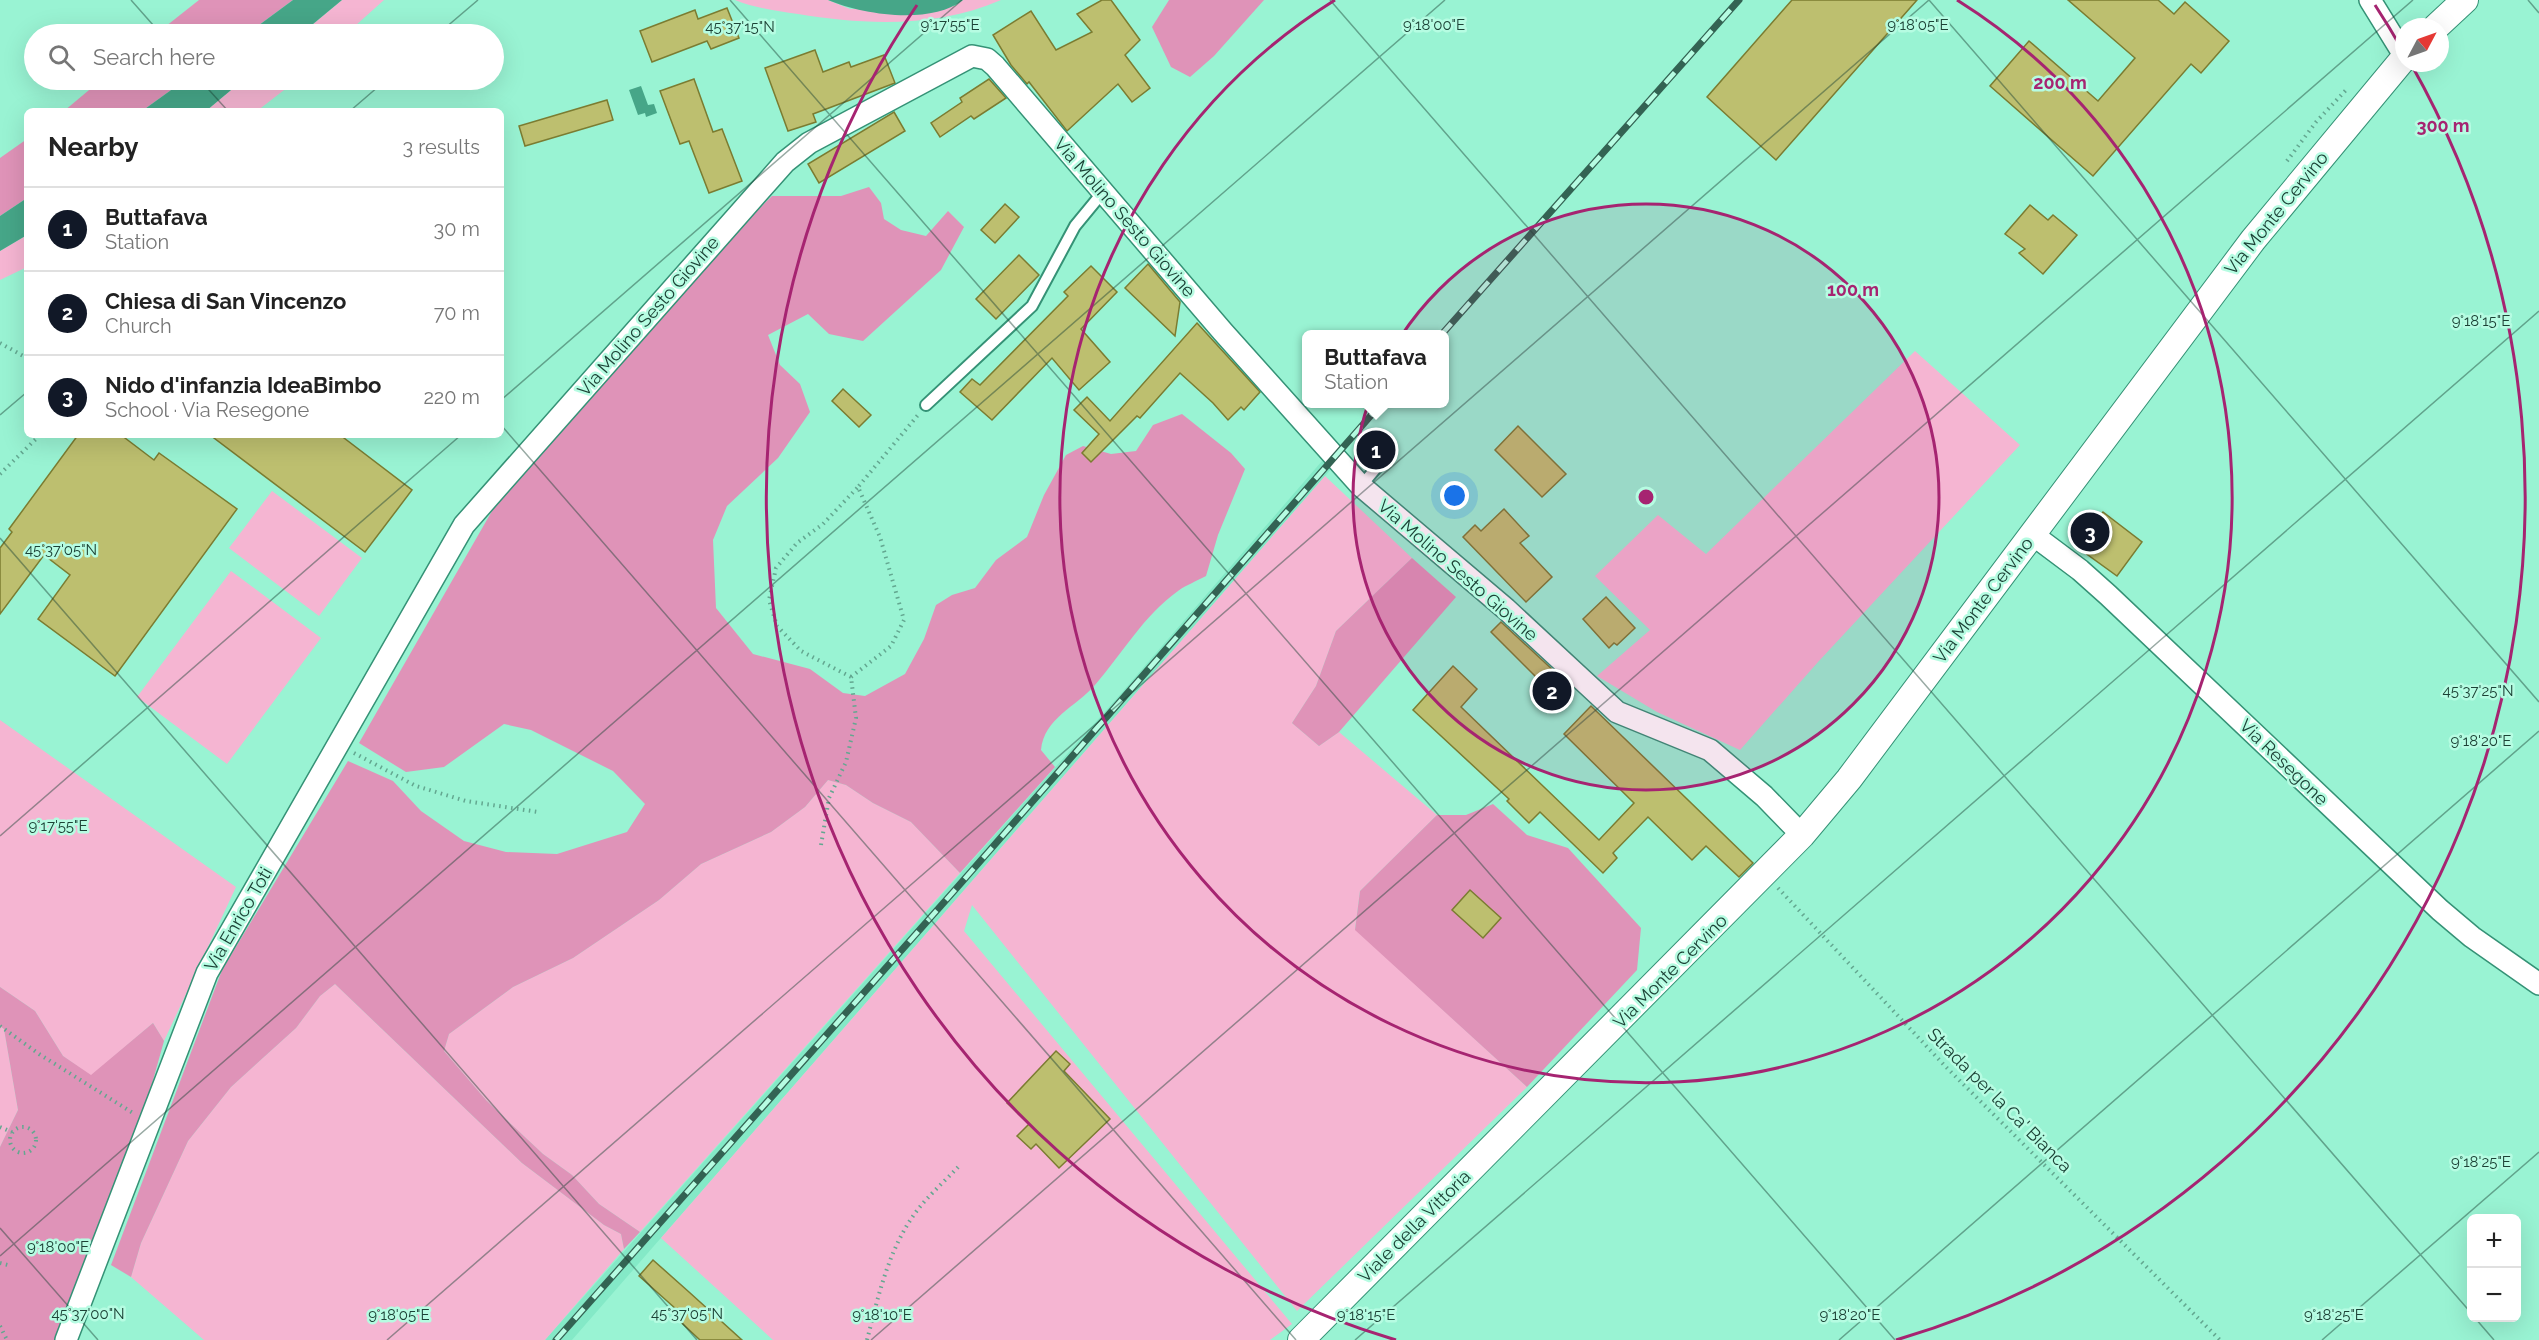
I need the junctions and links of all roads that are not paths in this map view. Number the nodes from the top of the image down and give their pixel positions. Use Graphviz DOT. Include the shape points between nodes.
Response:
graph roads {
  1 [pos="2370,0"];
  2 [pos="2465,0"];
  3 [pos="2446,18"];
  4 [pos="2395,42"];
  5 [pos="2395,68"];
  6 [pos="1103,192"];
  7 [pos="926,405"];
  8 [pos="1388,454"];
  9 [pos="1361,486"];
  10 [pos="464,525"];
  11 [pos="2032,534"];
  12 [pos="1802,835"];
  13 [pos="2539,984"];
  14 [pos="1527,1112"];
  15 [pos="66,1340"];
  16 [pos="1301,1340"];
  1 -- 4 [label="street"];
  2 -- 3 [label="street"];
  5 -- 11 [label="street, Via Monte Cervino" via="2253,240"];
  6 -- 7 [label="lane" via="1075,226 1032,306"];
  6 -- 9 [label="street, Via Molino Sesto Giovine"];
  6 -- 10 [label="street, Via Molino Sesto Giovine" via="995,66 980,56 964,59 809,143 785,162"];
  8 -- 9 [label="lane"];
  9 -- 12 [label="street, Via Molino Sesto Giovine" via="1506,609 1617,712 1710,750"];
  10 -- 15 [label="street, Via Enrico Toti" via="207,972"];
  11 -- 12 [label="street, Via Monte Cervino" via="1849,779"];
  11 -- 13 [label="street, Via Resegone" via="2108,594 2439,910"];
  12 -- 14 [label="street, Via Monte Cervino"];
  14 -- 16 [label="street, Viale della Vittoria"];
}
